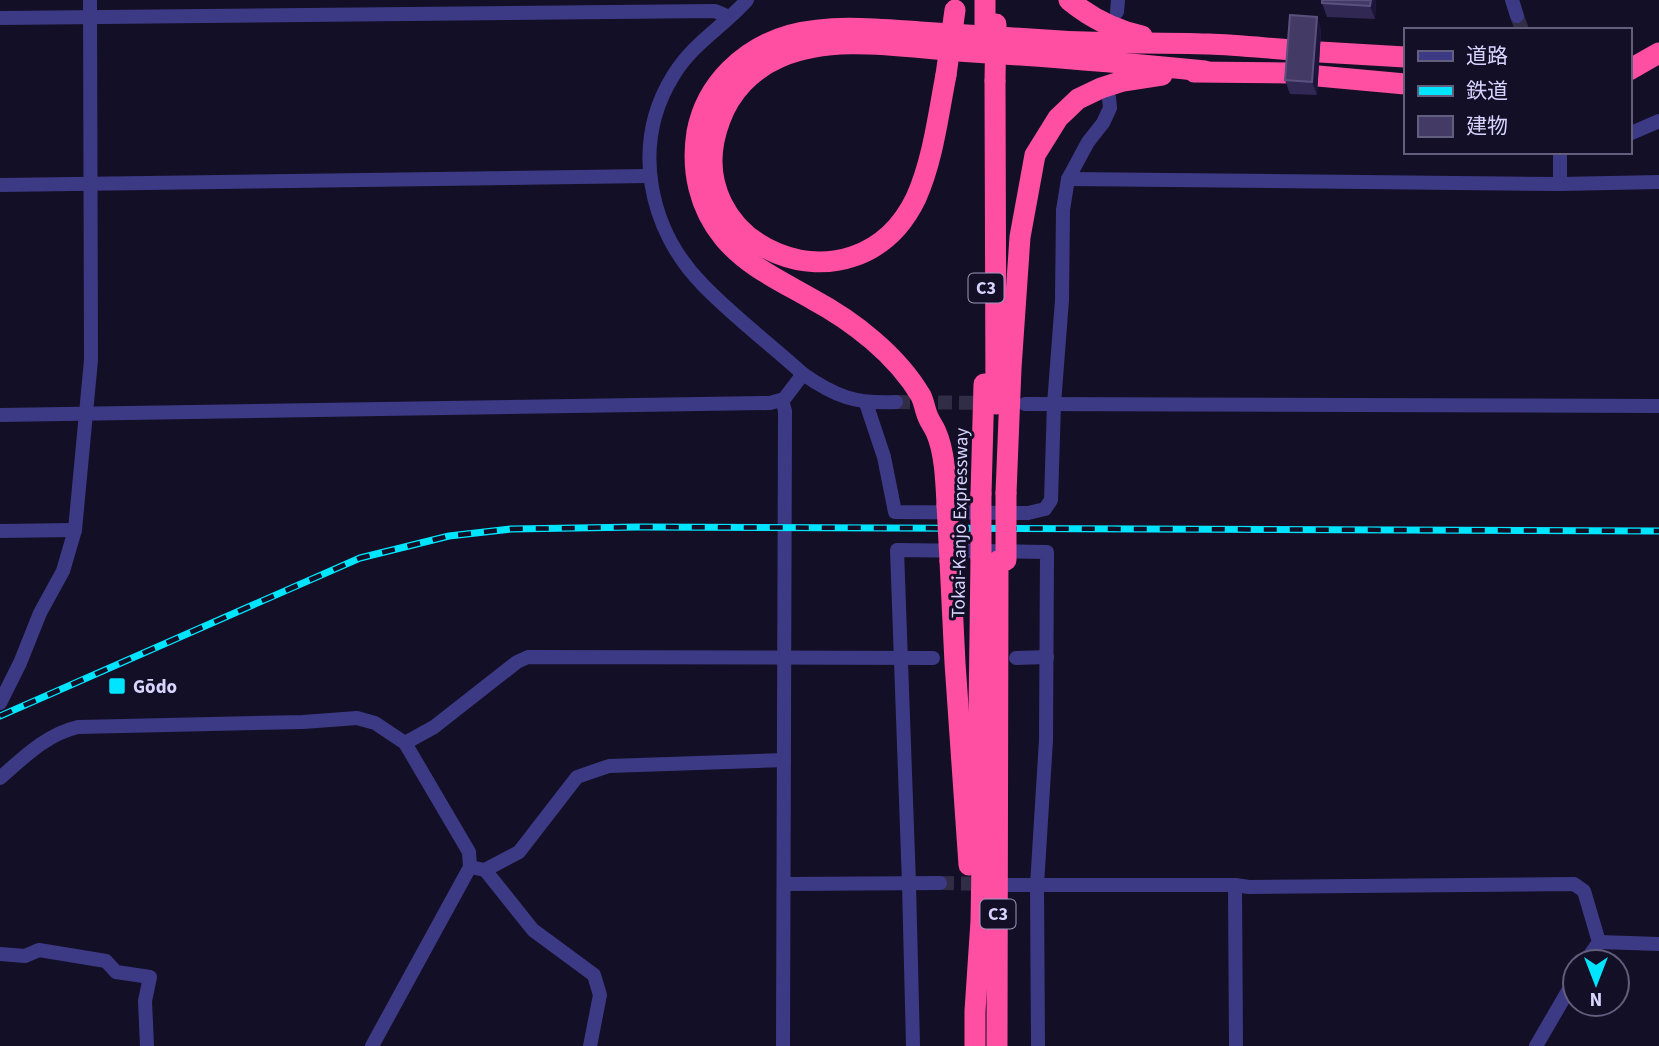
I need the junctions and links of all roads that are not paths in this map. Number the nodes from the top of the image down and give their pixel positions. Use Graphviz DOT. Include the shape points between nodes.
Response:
graph roads {
  1 [pos="90,0"];
  2 [pos="747,0"];
  3 [pos="985,0"];
  4 [pos="996,0"];
  5 [pos="1069,0"];
  6 [pos="1513,0"];
  7 [pos="956,5"];
  8 [pos="90,16"];
  9 [pos="1517,16"];
  10 [pos="729,17"];
  11 [pos="0,18"];
  12 [pos="990,24"];
  13 [pos="1208,44"];
  14 [pos="1293,50"];
  15 [pos="1320,52"];
  16 [pos="1659,53"];
  17 [pos="1404,57"];
  18 [pos="1631,69"];
  19 [pos="1205,71"];
  20 [pos="1292,74"];
  21 [pos="1318,76"];
  22 [pos="1404,84"];
  23 [pos="1109,98"];
  24 [pos="1659,121"];
  25 [pos="1631,133"];
  26 [pos="1560,154"];
  27 [pos="648,176"];
  28 [pos="1068,179"];
  29 [pos="1659,182"];
  30 [pos="90,183"];
  31 [pos="1560,184"];
  32 [pos="0,185"];
  33 [pos="803,374"];
  34 [pos="782,400"];
  35 [pos="896,402"];
  36 [pos="866,403"];
  37 [pos="1025,404"];
  38 [pos="1054,404"];
  39 [pos="1659,405"];
  40 [pos="87,412"];
  41 [pos="0,415"];
  42 [pos="995,495"];
  43 [pos="75,530"];
  44 [pos="0,531"];
  45 [pos="995,560"];
  46 [pos="782,657"];
  47 [pos="1047,657"];
  48 [pos="933,658"];
  49 [pos="1016,658"];
  50 [pos="901,659"];
  51 [pos="1,697"];
  52 [pos="405,743"];
  53 [pos="784,760"];
  54 [pos="0,778"];
  55 [pos="477,868"];
  56 [pos="940,883"];
  57 [pos="785,884"];
  58 [pos="909,884"];
  59 [pos="1007,885"];
  60 [pos="1037,885"];
  61 [pos="1235,885"];
  62 [pos="1599,942"];
  63 [pos="1659,944"];
  64 [pos="1595,948"];
  65 [pos="0,954"];
  66 [pos="1561,1003"];
  67 [pos="975,1011"];
  68 [pos="148,1046"];
  69 [pos="372,1046"];
  70 [pos="590,1046"];
  71 [pos="783,1046"];
  72 [pos="913,1046"];
  73 [pos="975,1046"];
  74 [pos="997,1046"];
  75 [pos="1038,1046"];
  76 [pos="1236,1046"];
  77 [pos="1536,1046"];
  1 -- 8 [label="street"];
  2 -- 10 [label="street"];
  3 -- 12 [label="highway, Tokai-Kanjo Expressway / C3"];
  4 -- 12 [label="highway, Tokai-Kanjo Expressway / C3"];
  5 -- 13 [label="highway" via="1124,32"];
  6 -- 9 [label="street"];
  7 -- 19 [label="highway, bridge" via="946,75 932,147 915,200 889,234 873,247 815,263 794,260 758,244 731,218 721,201 713,155 724,107 757,69 780,57 806,49 863,44 1098,60"];
  8 -- 10 [label="street" via="715,11"];
  8 -- 11 [label="street"];
  8 -- 30 [label="street"];
  10 -- 27 [label="street" via="682,63 662,95 653,118"];
  12 -- 42 [label="highway, Tokai-Kanjo Expressway / C3, bridge"];
  13 -- 14 [label="highway"];
  13 -- 67 [label="highway, bridge" via="862,29 791,35 749,54 731,69 706,105 697,134 695,164 703,204 712,222 741,255 871,338 921,397 937,434 947,505"];
  15 -- 17 [label="highway"];
  16 -- 18 [label="highway"];
  19 -- 20 [label="highway"];
  19 -- 42 [label="highway" via="1123,81 1078,99 1058,118 1035,155 1020,237 1011,368"];
  21 -- 22 [label="highway"];
  23 -- 28 [label="street" via="1110,108"];
  24 -- 25 [label="street"];
  26 -- 31 [label="street"];
  27 -- 30 [label="street"];
  27 -- 33 [label="street" via="663,225 702,285"];
  28 -- 31 [label="street"];
  28 -- 38 [label="street"];
  29 -- 31 [label="street"];
  30 -- 32 [label="street"];
  30 -- 40 [label="street"];
  33 -- 34 [label="street"];
  33 -- 36 [label="street" via="851,400"];
  34 -- 40 [label="street"];
  34 -- 46 [label="street"];
  35 -- 36 [label="street"];
  36 -- 38 [label="street" via="884,457 895,512 1028,513 1045,509 1051,500"];
  37 -- 38 [label="street"];
  38 -- 39 [label="street"];
  40 -- 41 [label="street"];
  40 -- 43 [label="street"];
  42 -- 45 [label="highway, Tokai-Kanjo Expressway / C3"];
  43 -- 44 [label="street"];
  43 -- 51 [label="street" via="63,571"];
  45 -- 67 [label="highway, Tokai-Kanjo Expressway / C3" via="979,712 981,921"];
  45 -- 74 [label="highway, Tokai-Kanjo Expressway / C3"];
  46 -- 50 [label="street"];
  46 -- 52 [label="street" via="528,657 434,727"];
  46 -- 53 [label="street"];
  47 -- 49 [label="street"];
  47 -- 50 [label="street" via="1046,552 897,550"];
  47 -- 60 [label="street"];
  48 -- 50 [label="street"];
  50 -- 58 [label="street"];
  52 -- 54 [label="street" via="375,723 357,718 78,727 46,741"];
  52 -- 55 [label="street"];
  53 -- 55 [label="street" via="609,766 577,777 519,852"];
  53 -- 57 [label="street"];
  55 -- 69 [label="street"];
  55 -- 70 [label="street" via="533,930 594,975 600,995"];
  56 -- 58 [label="street"];
  57 -- 58 [label="street"];
  57 -- 71 [label="street"];
  58 -- 72 [label="street"];
  59 -- 60 [label="street"];
  60 -- 61 [label="street"];
  60 -- 75 [label="street"];
  61 -- 62 [label="street" via="1574,884 1584,891"];
  61 -- 76 [label="street"];
  62 -- 63 [label="street"];
  62 -- 64 [label="street"];
  65 -- 68 [label="street" via="25,956 39,950 106,961 116,972 150,976 145,1001"];
  66 -- 77 [label="street"];
  67 -- 73 [label="highway, Tokai-Kanjo Expressway / C3"];
}
